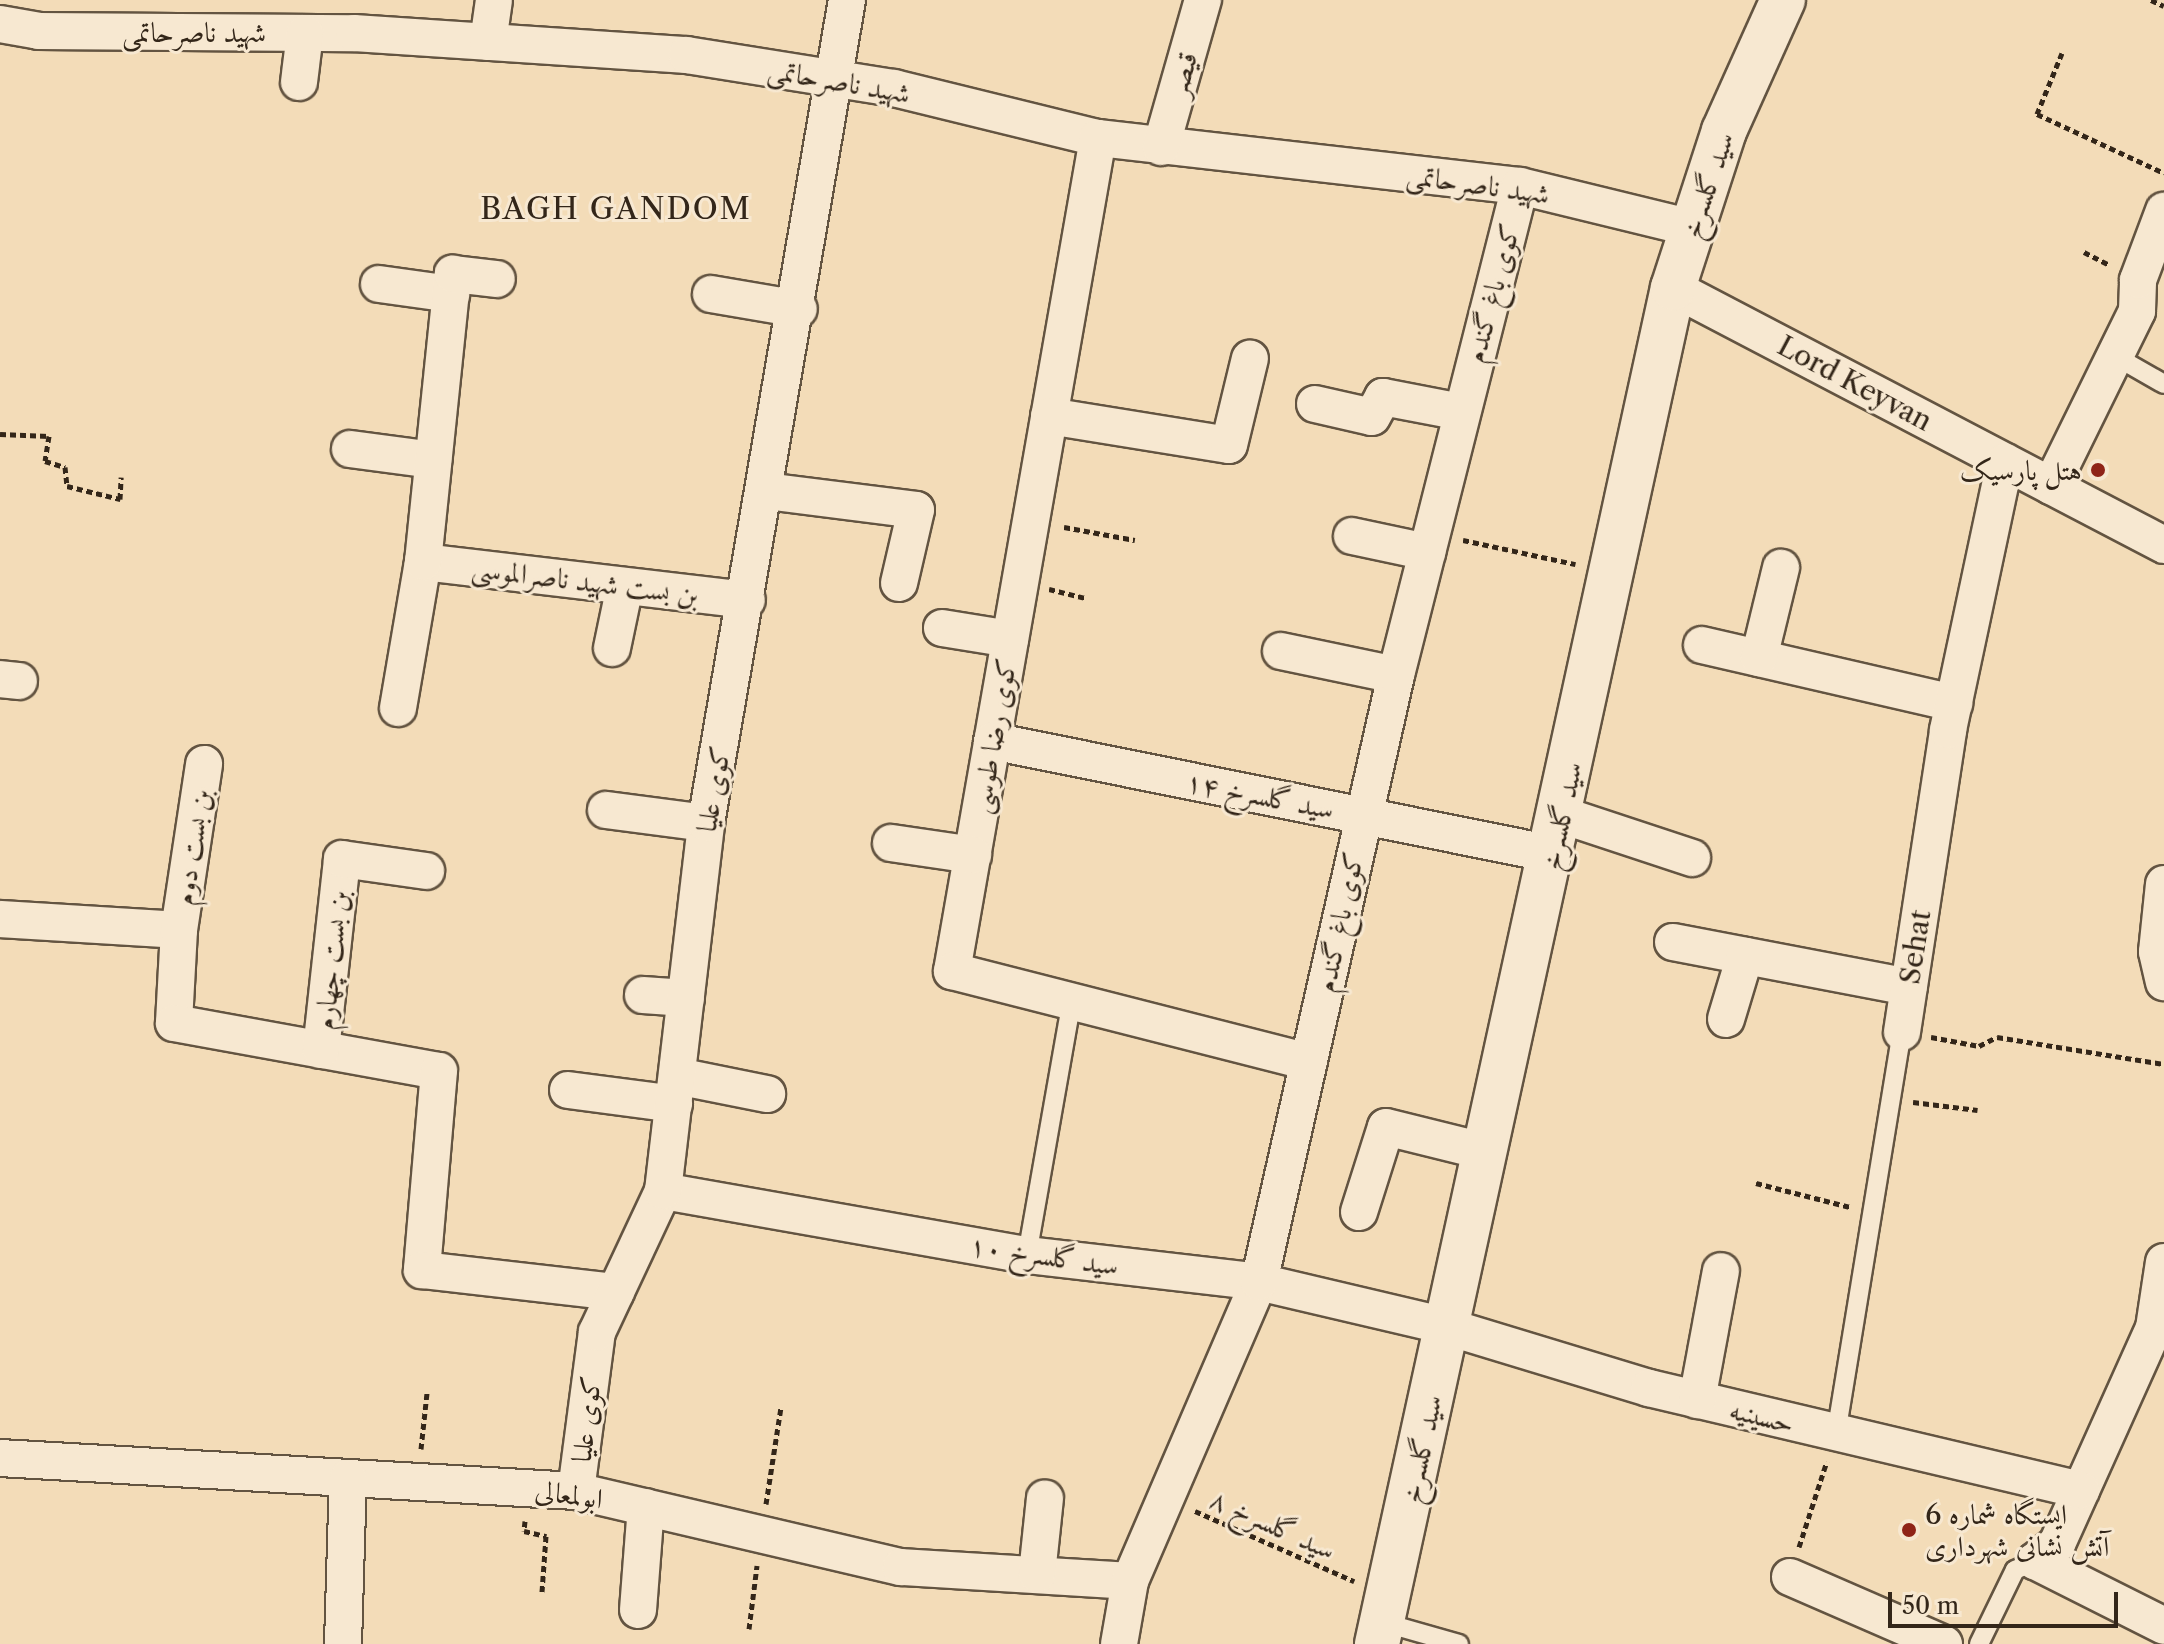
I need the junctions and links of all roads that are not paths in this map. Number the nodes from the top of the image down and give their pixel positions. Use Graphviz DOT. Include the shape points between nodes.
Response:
graph roads {
  1 [pos="494,0"];
  2 [pos="847,0"];
  3 [pos="1203,0"];
  4 [pos="1757,0"];
  5 [pos="1783,0"];
  6 [pos="0,24"];
  7 [pos="305,33"];
  8 [pos="488,42"];
  9 [pos="834,79"];
  10 [pos="299,82"];
  11 [pos="1098,138"];
  12 [pos="1161,147"];
  13 [pos="1520,186"];
  14 [pos="2164,211"];
  15 [pos="1680,225"];
  16 [pos="497,279"];
  17 [pos="1663,283"];
  18 [pos="379,284"];
  19 [pos="451,294"];
  20 [pos="711,294"];
  21 [pos="799,309"];
  22 [pos="2115,356"];
  23 [pos="1250,358"];
  24 [pos="2164,384"];
  25 [pos="1315,404"];
  26 [pos="1461,412"];
  27 [pos="1049,416"];
  28 [pos="350,449"];
  29 [pos="433,460"];
  30 [pos="2005,462"];
  31 [pos="2051,486"];
  32 [pos="766,491"];
  33 [pos="1352,536"];
  34 [pos="1429,542"];
  35 [pos="2164,545"];
  36 [pos="423,562"];
  37 [pos="1781,568"];
  38 [pos="899,583"];
  39 [pos="625,586"];
  40 [pos="747,600"];
  41 [pos="942,628"];
  42 [pos="1010,639"];
  43 [pos="1702,645"];
  44 [pos="612,648"];
  45 [pos="1281,651"];
  46 [pos="1759,658"];
  47 [pos="1396,675"];
  48 [pos="1954,703"];
  49 [pos="398,708"];
  50 [pos="992,741"];
  51 [pos="204,764"];
  52 [pos="606,810"];
  53 [pos="1562,815"];
  54 [pos="1363,816"];
  55 [pos="706,823"];
  56 [pos="891,843"];
  57 [pos="1527,849"];
  58 [pos="973,855"];
  59 [pos="1692,858"];
  60 [pos="426,871"];
  61 [pos="2164,884"];
  62 [pos="0,919"];
  63 [pos="179,930"];
  64 [pos="1673,942"];
  65 [pos="1745,956"];
  66 [pos="2164,982"];
  67 [pos="1909,987"];
  68 [pos="643,995"];
  69 [pos="686,998"];
  70 [pos="1072,1001"];
  71 [pos="1726,1019"];
  72 [pos="1902,1032"];
  73 [pos="321,1050"];
  74 [pos="1309,1062"];
  75 [pos="568,1090"];
  76 [pos="675,1090"];
  77 [pos="767,1094"];
  78 [pos="1463,1146"];
  79 [pos="663,1191"];
  80 [pos="1359,1212"];
  81 [pos="1027,1255"];
  82 [pos="2164,1262"];
  83 [pos="1721,1271"];
  84 [pos="1259,1282"];
  85 [pos="616,1292"];
  86 [pos="1436,1324"];
  87 [pos="1697,1400"];
  88 [pos="1836,1434"];
  89 [pos="0,1458"];
  90 [pos="348,1478"];
  91 [pos="2081,1490"];
  92 [pos="576,1491"];
  93 [pos="1045,1498"];
  94 [pos="646,1507"];
  95 [pos="2035,1561"];
  96 [pos="1037,1574"];
  97 [pos="1790,1577"];
  98 [pos="1130,1581"];
  99 [pos="638,1610"];
  100 [pos="1374,1626"];
  101 [pos="2164,1626"];
  102 [pos="343,1644"];
  103 [pos="1119,1644"];
  104 [pos="1459,1644"];
  105 [pos="1944,1644"];
  106 [pos="1979,1644"];
  1 -- 8 [label="street"];
  2 -- 9 [label="street, کوی علیا"];
  3 -- 12 [label="street, قیصر"];
  4 -- 15 [label="main road, سید گلسرخ" via="1701,123"];
  5 -- 15 [label="main road, سید گلسرخ"];
  6 -- 7 [label="street, شهید ناصرحاتمی" via="38,31"];
  7 -- 8 [label="street, شهید ناصرحاتمی"];
  7 -- 10 [label="street"];
  8 -- 9 [label="street, شهید ناصرحاتمی" via="687,55"];
  9 -- 11 [label="street, شهید ناصرحاتمی"];
  9 -- 21 [label="street, کوی علیا"];
  11 -- 12 [label="street, شهید ناصرحاتمی"];
  11 -- 27 [label="street, کوی رضا طوسی"];
  12 -- 13 [label="street, شهید ناصرحاتمی"];
  13 -- 15 [label="street, شهید ناصرحاتمی"];
  13 -- 26 [label="street, کوی باغ گندم"];
  14 -- 22 [label="street" via="2138,280 2137,311"];
  15 -- 17 [label="main road, سید گلسرخ"];
  16 -- 19 [label="street" via="453,274"];
  17 -- 30 [label="street, Lord Keyvan"];
  17 -- 53 [label="main road, سید گلسرخ"];
  17 -- 57 [label="main road, سید گلسرخ" via="1589,566"];
  18 -- 19 [label="street"];
  19 -- 29 [label="street"];
  20 -- 21 [label="street"];
  21 -- 32 [label="street, کوی علیا"];
  22 -- 24 [label="lane"];
  22 -- 31 [label="street"];
  23 -- 27 [label="street" via="1229,445"];
  25 -- 26 [label="street" via="1372,417 1383,397"];
  26 -- 34 [label="street, کوی باغ گندم"];
  27 -- 42 [label="street, کوی رضا طوسی"];
  28 -- 29 [label="street"];
  29 -- 36 [label="street"];
  30 -- 31 [label="street, Lord Keyvan"];
  30 -- 48 [label="street, Sehat"];
  31 -- 35 [label="street, Lord Keyvan"];
  32 -- 38 [label="street" via="916,510"];
  32 -- 40 [label="street, کوی علیا"];
  33 -- 34 [label="street"];
  34 -- 47 [label="street, کوی باغ گندم"];
  36 -- 39 [label="street, بن بست شهید ناصرالموسی"];
  36 -- 49 [label="street"];
  37 -- 46 [label="street"];
  39 -- 40 [label="street, بن بست شهید ناصرالموسی"];
  39 -- 44 [label="street"];
  40 -- 55 [label="street, کوی علیا"];
  41 -- 42 [label="street"];
  42 -- 50 [label="street, کوی رضا طوسی"];
  43 -- 46 [label="street"];
  45 -- 47 [label="street"];
  46 -- 48 [label="street"];
  47 -- 54 [label="street, کوی باغ گندم"];
  48 -- 67 [label="street, Sehat"];
  50 -- 54 [label="street, سید گلسرخ ۱۴"];
  50 -- 58 [label="street, کوی رضا طوسی"];
  51 -- 63 [label="street, بن بست دوم"];
  52 -- 55 [label="street"];
  53 -- 59 [label="street"];
  53 -- 86 [label="main road, سید گلسرخ"];
  54 -- 57 [label="street, سید گلسرخ ۱۴"];
  54 -- 74 [label="street, کوی باغ گندم"];
  55 -- 69 [label="street, کوی علیا"];
  56 -- 58 [label="street"];
  57 -- 78 [label="main road, سید گلسرخ"];
  58 -- 70 [label="street, کوی رضا طوسی" via="952,971"];
  60 -- 73 [label="street, بن بست چهارم" via="342,859"];
  61 -- 66 [label="street" via="2157,952"];
  62 -- 63 [label="street"];
  63 -- 73 [label="street, بن بست دوم" via="174,1023"];
  64 -- 65 [label="street"];
  65 -- 67 [label="street"];
  65 -- 71 [label="street"];
  67 -- 72 [label="street, Sehat"];
  68 -- 69 [label="street"];
  69 -- 76 [label="street, کوی علیا"];
  70 -- 74 [label="street, کوی رضا طوسی"];
  70 -- 81 [label="lane"];
  72 -- 88 [label="lane, Sehat"];
  73 -- 85 [label="street" via="439,1071 422,1270"];
  74 -- 84 [label="street, کوی باغ گندم"];
  75 -- 76 [label="street"];
  76 -- 77 [label="street"];
  76 -- 79 [label="street, کوی علیا"];
  78 -- 80 [label="street" via="1386,1127"];
  78 -- 86 [label="main road, سید گلسرخ"];
  79 -- 81 [label="street, سید گلسرخ ۱۰"];
  79 -- 85 [label="street, کوی علیا"];
  81 -- 84 [label="street, سید گلسرخ ۱۰"];
  82 -- 91 [label="street" via="2154,1328"];
  83 -- 87 [label="street"];
  84 -- 86 [label="street, سید گلسرخ ۱۰"];
  84 -- 98 [label="street, کوی باغ گندم"];
  85 -- 92 [label="street, کوی علیا" via="597,1332"];
  86 -- 87 [label="street, حسینیه"];
  86 -- 100 [label="main road, سید گلسرخ"];
  87 -- 88 [label="street, حسینیه"];
  88 -- 91 [label="street, حسینیه"];
  89 -- 90 [label="street, ابولمعالی"];
  90 -- 92 [label="street, ابولمعالی"];
  90 -- 102 [label="street"];
  91 -- 95 [label="street" via="2057,1544"];
  92 -- 94 [label="street, ابولمعالی"];
  93 -- 96 [label="street"];
  94 -- 96 [label="street, ابولمعالی" via="901,1567"];
  94 -- 99 [label="street"];
  95 -- 101 [label="street"];
  95 -- 106 [label="lane" via="2015,1570"];
  96 -- 98 [label="street, ابولمعالی"];
  97 -- 105 [label="street"];
  98 -- 103 [label="street, کوی باغ گندم"];
  100 -- 104 [label="lane"];
}
